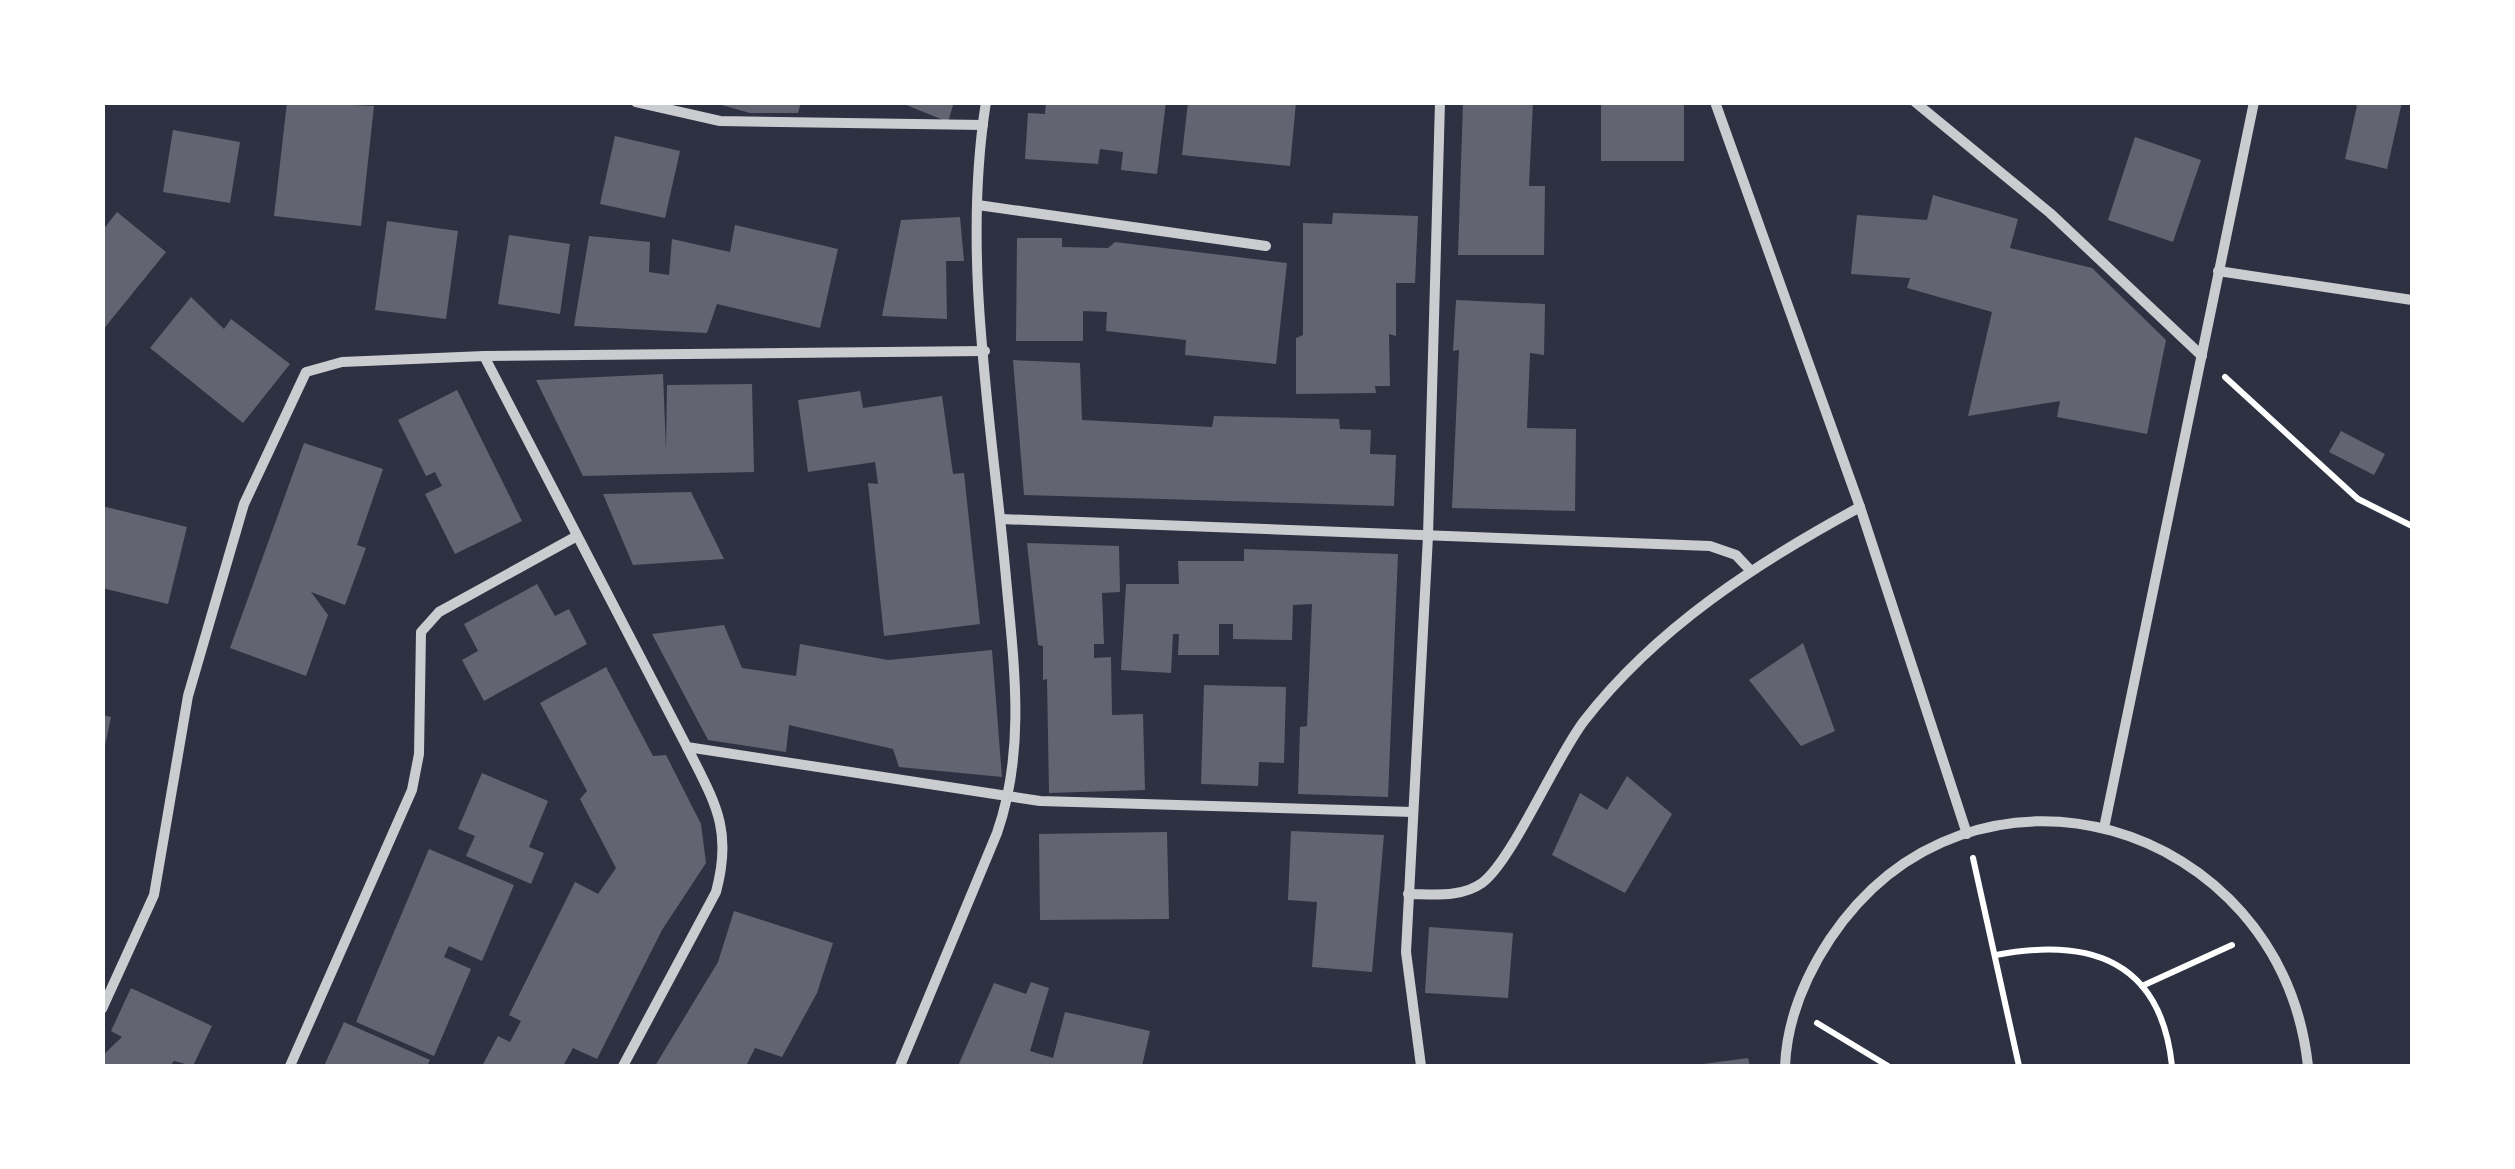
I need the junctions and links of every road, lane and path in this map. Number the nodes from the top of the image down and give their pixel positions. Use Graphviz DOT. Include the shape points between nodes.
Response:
graph roads {
  1 [pos="636,102"];
  2 [pos="986,102"];
  3 [pos="1440,102"];
  4 [pos="1716,102"];
  5 [pos="1914,102"];
  6 [pos="2254,102"];
  7 [pos="983,125"];
  8 [pos="978,205"];
  9 [pos="1266,246"];
  10 [pos="2218,271"];
  11 [pos="2412,300"];
  12 [pos="984,351"];
  13 [pos="484,356"];
  14 [pos="2202,356"];
  15 [pos="1860,508"];
  16 [pos="1001,519"];
  17 [pos="2412,526"];
  18 [pos="577,536"];
  19 [pos="1428,536"];
  20 [pos="1750,570"];
  21 [pos="687,747"];
  22 [pos="1009,797"];
  23 [pos="1412,812"];
  24 [pos="2104,828"];
  25 [pos="1967,834"];
  26 [pos="1408,894"];
  27 [pos="2261,932"];
  28 [pos="1996,955"];
  29 [pos="2142,986"];
  30 [pos="102,1009"];
  31 [pos="1795,1009"];
  32 [pos="290,1066"];
  33 [pos="623,1066"];
  34 [pos="900,1066"];
  35 [pos="1421,1066"];
  36 [pos="1785,1066"];
  37 [pos="1888,1066"];
  38 [pos="2019,1066"];
  39 [pos="2172,1066"];
  40 [pos="2308,1066"];
  1 -- 7 [label="street" via="720,121"];
  2 -- 7 [label="street"];
  3 -- 19 [label="street"];
  4 -- 15 [label="street"];
  5 -- 14 [label="street" via="2050,214"];
  6 -- 10 [label="street"];
  7 -- 8 [label="street"];
  8 -- 9 [label="street"];
  8 -- 12 [label="street"];
  10 -- 11 [label="street"];
  10 -- 14 [label="street"];
  12 -- 13 [label="street"];
  12 -- 16 [label="street"];
  13 -- 18 [label="street"];
  13 -- 30 [label="street" via="342,362 314,367 300,379 244,504 188,696 154,894"];
  14 -- 17 [label="path" via="2358,499"];
  14 -- 24 [label="street"];
  15 -- 20 [label="street"];
  15 -- 25 [label="street"];
  16 -- 19 [label="street"];
  16 -- 22 [label="street" via="1016,734"];
  18 -- 21 [label="street"];
  18 -- 32 [label="street" via="439,612 421,632 412,790"];
  19 -- 20 [label="street" via="1710,546 1736,555"];
  19 -- 23 [label="street"];
  20 -- 26 [label="street" via="1612,688 1556,761 1484,882 1458,894"];
  21 -- 22 [label="street"];
  21 -- 33 [label="street" via="720,813 724,862 716,892"];
  22 -- 23 [label="street"];
  22 -- 34 [label="street"];
  23 -- 26 [label="street"];
  24 -- 25 [label="street" via="2034,822"];
  24 -- 27 [label="street" via="2192,865"];
  25 -- 28 [label="path"];
  25 -- 31 [label="street" via="1920,854 1878,883 1814,962"];
  26 -- 35 [label="street" via="1408,986"];
  27 -- 29 [label="path"];
  27 -- 40 [label="street" via="2288,979"];
  28 -- 29 [label="path" via="2084,951 2122,966"];
  28 -- 38 [label="path"];
  29 -- 39 [label="path" via="2164,1026"];
  31 -- 36 [label="street"];
  31 -- 37 [label="path"];
}
